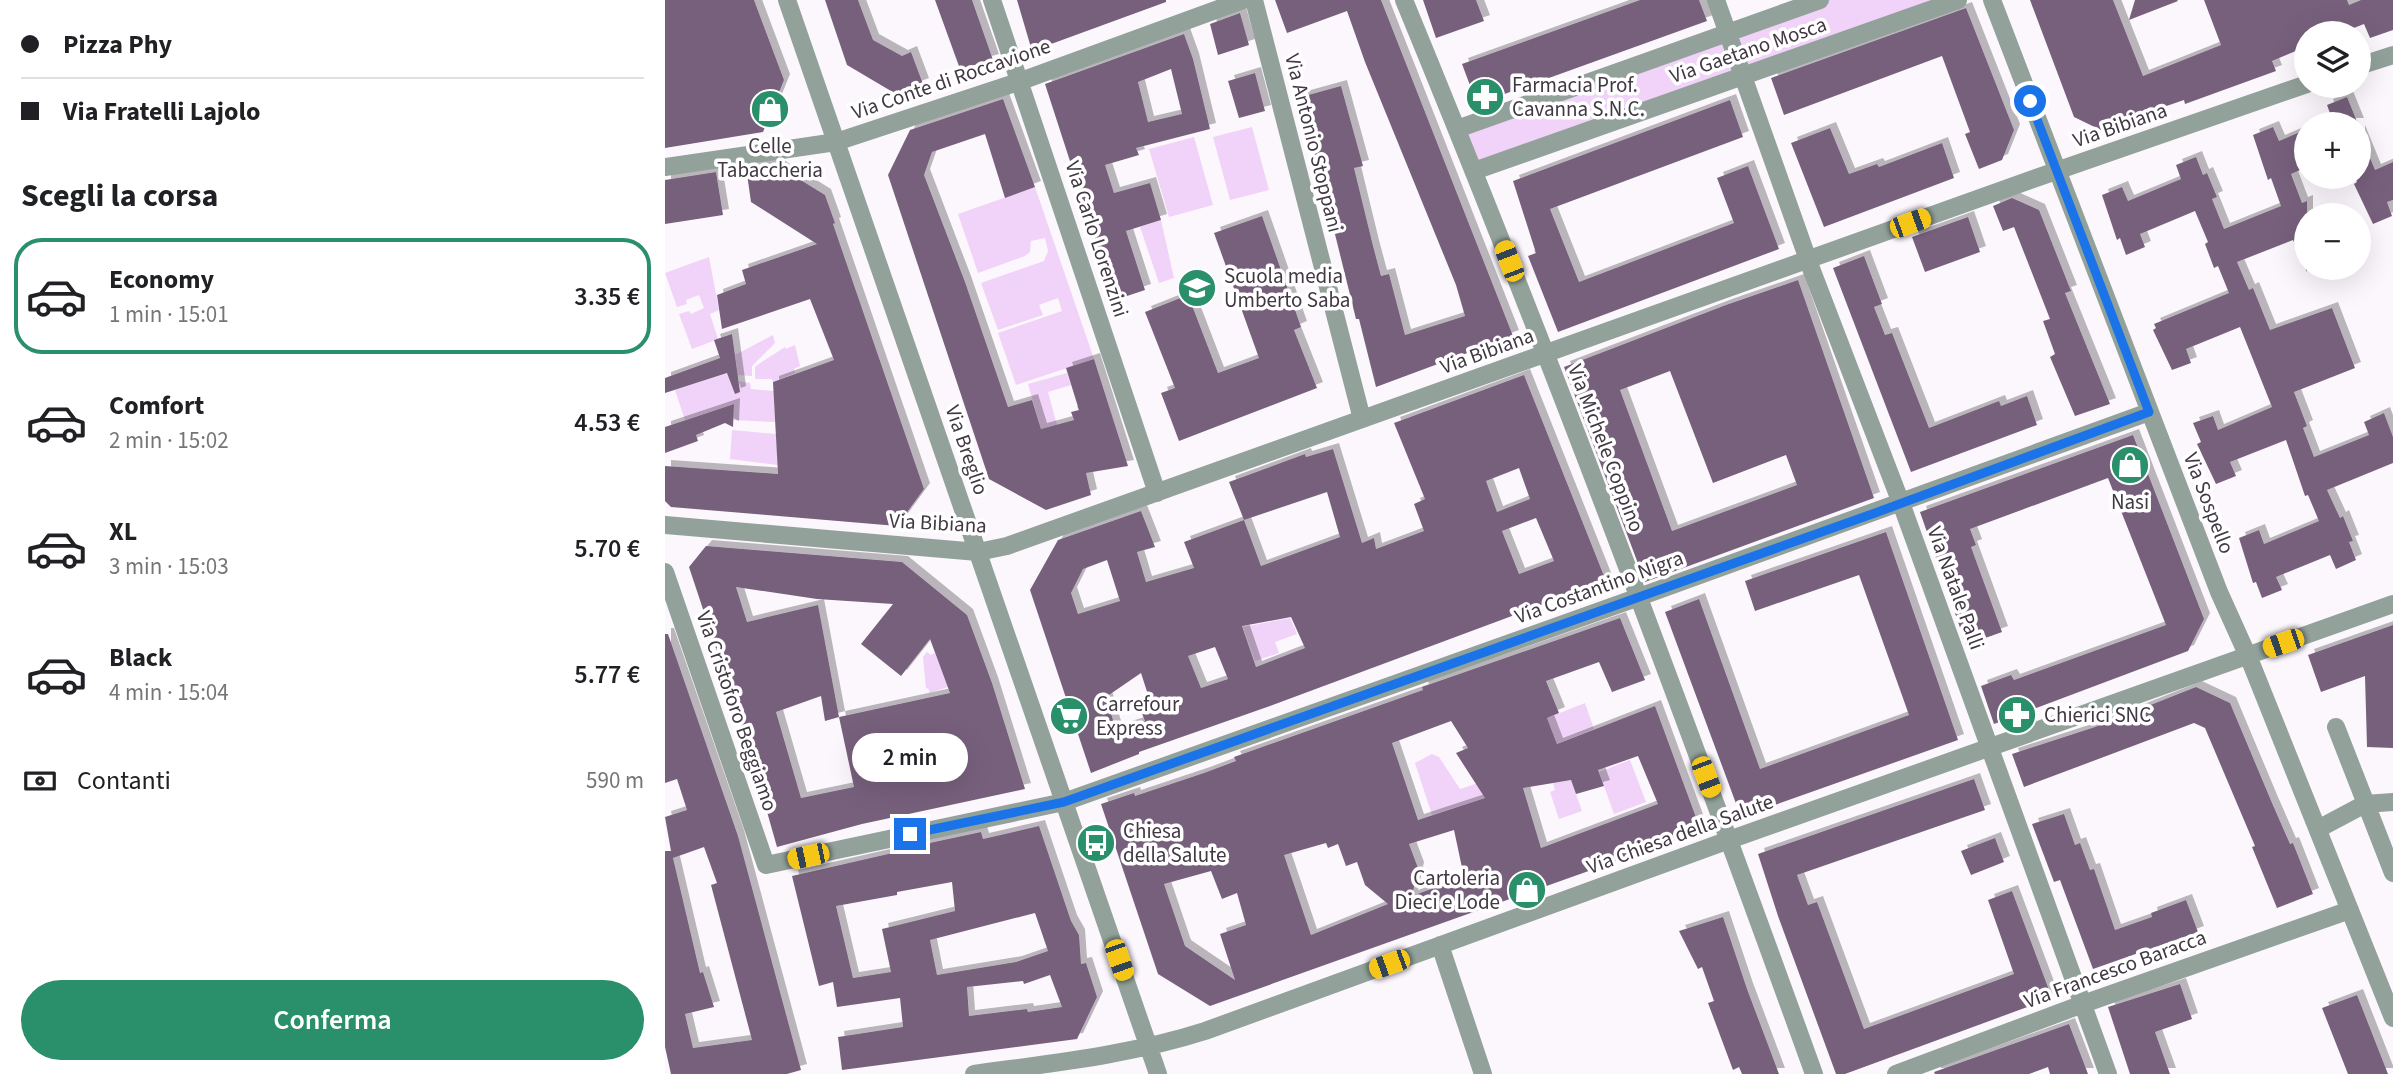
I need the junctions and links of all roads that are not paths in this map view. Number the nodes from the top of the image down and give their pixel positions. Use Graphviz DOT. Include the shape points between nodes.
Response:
graph roads {
  1 [pos="786,0"];
  2 [pos="992,0"];
  3 [pos="1244,0"];
  4 [pos="1254,0"];
  5 [pos="1404,0"];
  6 [pos="1716,0"];
  7 [pos="1820,0"];
  8 [pos="1958,0"];
  9 [pos="1991,0"];
  10 [pos="1204,7"];
  11 [pos="1728,32"];
  12 [pos="2393,55"];
  13 [pos="2371,62"];
  14 [pos="1743,75"];
  15 [pos="1021,81"];
  16 [pos="2294,89"];
  17 [pos="1457,129"];
  18 [pos="836,142"];
  19 [pos="665,167"];
  20 [pos="1474,171"];
  21 [pos="2057,171"];
  22 [pos="1808,259"];
  23 [pos="1545,354"];
  24 [pos="2149,412"];
  25 [pos="1362,419"];
  26 [pos="1157,493"];
  27 [pos="1901,503"];
  28 [pos="665,525"];
  29 [pos="978,552"];
  30 [pos="665,572"];
  31 [pos="1639,597"];
  32 [pos="2393,604"];
  33 [pos="2248,656"];
  34 [pos="2336,727"];
  35 [pos="1989,748"];
  36 [pos="1064,802"];
  37 [pos="2393,802"];
  38 [pos="2365,804"];
  39 [pos="2318,829"];
  40 [pos="1729,840"];
  41 [pos="766,865"];
  42 [pos="2393,873"];
  43 [pos="2350,910"];
  44 [pos="1440,945"];
  45 [pos="2083,1004"];
  46 [pos="2393,1018"];
  47 [pos="1149,1047"];
  48 [pos="974,1074"];
  49 [pos="1158,1074"];
  50 [pos="1483,1074"];
  51 [pos="1814,1074"];
  52 [pos="1896,1074"];
  53 [pos="2108,1074"];
  1 -- 18 [label="street, Via Breglio"];
  2 -- 15 [label="street, Via Carlo Lorenzini"];
  3 -- 10 [label="street, Via Conte di Roccavione"];
  4 -- 25 [label="street, Via Antonio Stoppani"];
  5 -- 17 [label="street, Via Michele Coppino"];
  6 -- 11 [label="street, Via Natale Palli"];
  7 -- 11 [label="street, Via Gaetano Mosca"];
  8 -- 14 [label="street, Via Gaetano Mosca"];
  9 -- 21 [label="street, Via Sospello"];
  10 -- 15 [label="street, Via Conte di Roccavione"];
  11 -- 14 [label="street, Via Natale Palli"];
  11 -- 17 [label="street, Via Gaetano Mosca"];
  12 -- 13 [label="street"];
  14 -- 20 [label="street, Via Gaetano Mosca"];
  14 -- 22 [label="street, Via Natale Palli"];
  15 -- 18 [label="street, Via Conte di Roccavione"];
  15 -- 26 [label="street, Via Carlo Lorenzini"];
  16 -- 21 [label="street, Via Bibiana"];
  17 -- 20 [label="street, Via Michele Coppino"];
  18 -- 19 [label="street, Via Conte di Roccavione"];
  18 -- 29 [label="street, Via Breglio"];
  20 -- 23 [label="street, Via Michele Coppino"];
  21 -- 22 [label="street, Via Bibiana"];
  21 -- 24 [label="street, Via Sospello"];
  22 -- 23 [label="street, Via Bibiana"];
  22 -- 27 [label="street, Via Natale Palli"];
  23 -- 25 [label="street, Via Bibiana"];
  23 -- 31 [label="street, Via Michele Coppino"];
  24 -- 27 [label="street, Via Costantino Nigra"];
  24 -- 33 [label="street, Via Sospello"];
  25 -- 26 [label="street, Via Bibiana"];
  26 -- 29 [label="street, Via Bibiana"];
  27 -- 31 [label="street, Via Costantino Nigra"];
  27 -- 35 [label="street, Via Natale Palli"];
  28 -- 29 [label="street, Via Bibiana"];
  29 -- 36 [label="street, Via Breglio"];
  30 -- 41 [label="street, Via Cristoforo Beggiamo"];
  31 -- 36 [label="street, Via Costantino Nigra"];
  31 -- 40 [label="street, Via Michele Coppino"];
  32 -- 33 [label="street, Via Chiesa della Salute"];
  33 -- 35 [label="street, Via Chiesa della Salute"];
  33 -- 39 [label="street, Via Sospello"];
  34 -- 38 [label="street"];
  35 -- 40 [label="street, Via Chiesa della Salute"];
  35 -- 45 [label="street, Via Natale Palli"];
  36 -- 41 [label="street, Via Costantino Nigra"];
  36 -- 47 [label="street, Via Breglio"];
  37 -- 38 [label="street"];
  38 -- 39 [label="street"];
  38 -- 42 [label="street"];
  39 -- 43 [label="street, Via Sospello"];
  40 -- 44 [label="street, Via Chiesa della Salute"];
  40 -- 51 [label="street, Via Michele Coppino"];
  43 -- 45 [label="street, Via Francesco Baracca"];
  43 -- 46 [label="street, Via Sospello"];
  44 -- 47 [label="street, Via Chiesa della Salute" via="1260,1012"];
  44 -- 50 [label="street"];
  45 -- 52 [label="street, Via Francesco Baracca"];
  45 -- 53 [label="street, Via Natale Palli"];
  47 -- 48 [label="street, Via Chiesa della Salute"];
  47 -- 49 [label="street, Via Breglio"];
}
